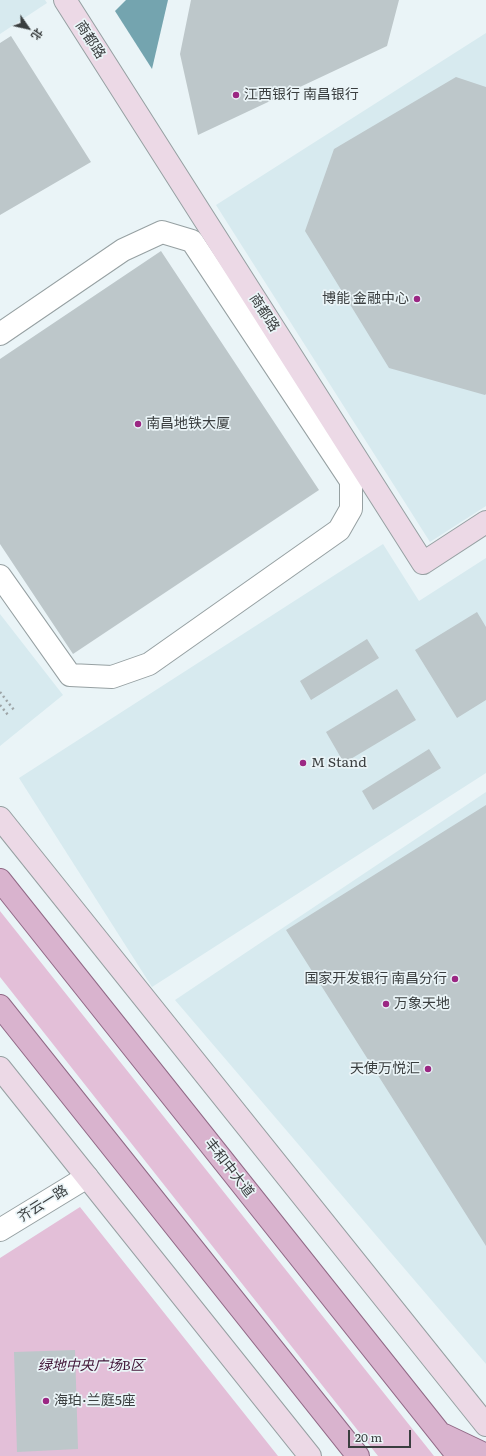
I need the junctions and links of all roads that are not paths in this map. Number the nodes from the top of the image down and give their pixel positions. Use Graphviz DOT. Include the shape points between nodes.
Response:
graph roads {
  1 [pos="65,0"];
  2 [pos="0,334"];
  3 [pos="486,522"];
  4 [pos="0,576"];
  5 [pos="0,818"];
  6 [pos="0,880"];
  7 [pos="0,1006"];
  8 [pos="0,1068"];
  9 [pos="87,1177"];
  10 [pos="0,1230"];
  11 [pos="486,1425"];
  12 [pos="439,1432"];
  13 [pos="486,1455"];
  14 [pos="310,1456"];
  15 [pos="358,1456"];
  16 [pos="458,1456"];
  1 -- 3 [label="main road, 商都路" via="423,563"];
  2 -- 4 [label="street" via="123,250 162,232 192,242 351,481 351,509 339,530 295,562 149,664 112,677 70,675"];
  5 -- 11 [label="main road"];
  6 -- 12 [label="main road, 丰和中大道"];
  7 -- 15 [label="main road"];
  8 -- 9 [label="main road"];
  9 -- 10 [label="street, 齐云一路"];
  9 -- 14 [label="main road"];
  12 -- 13 [label="main road"];
  12 -- 16 [label="main road, 丰和中大道"];
}
